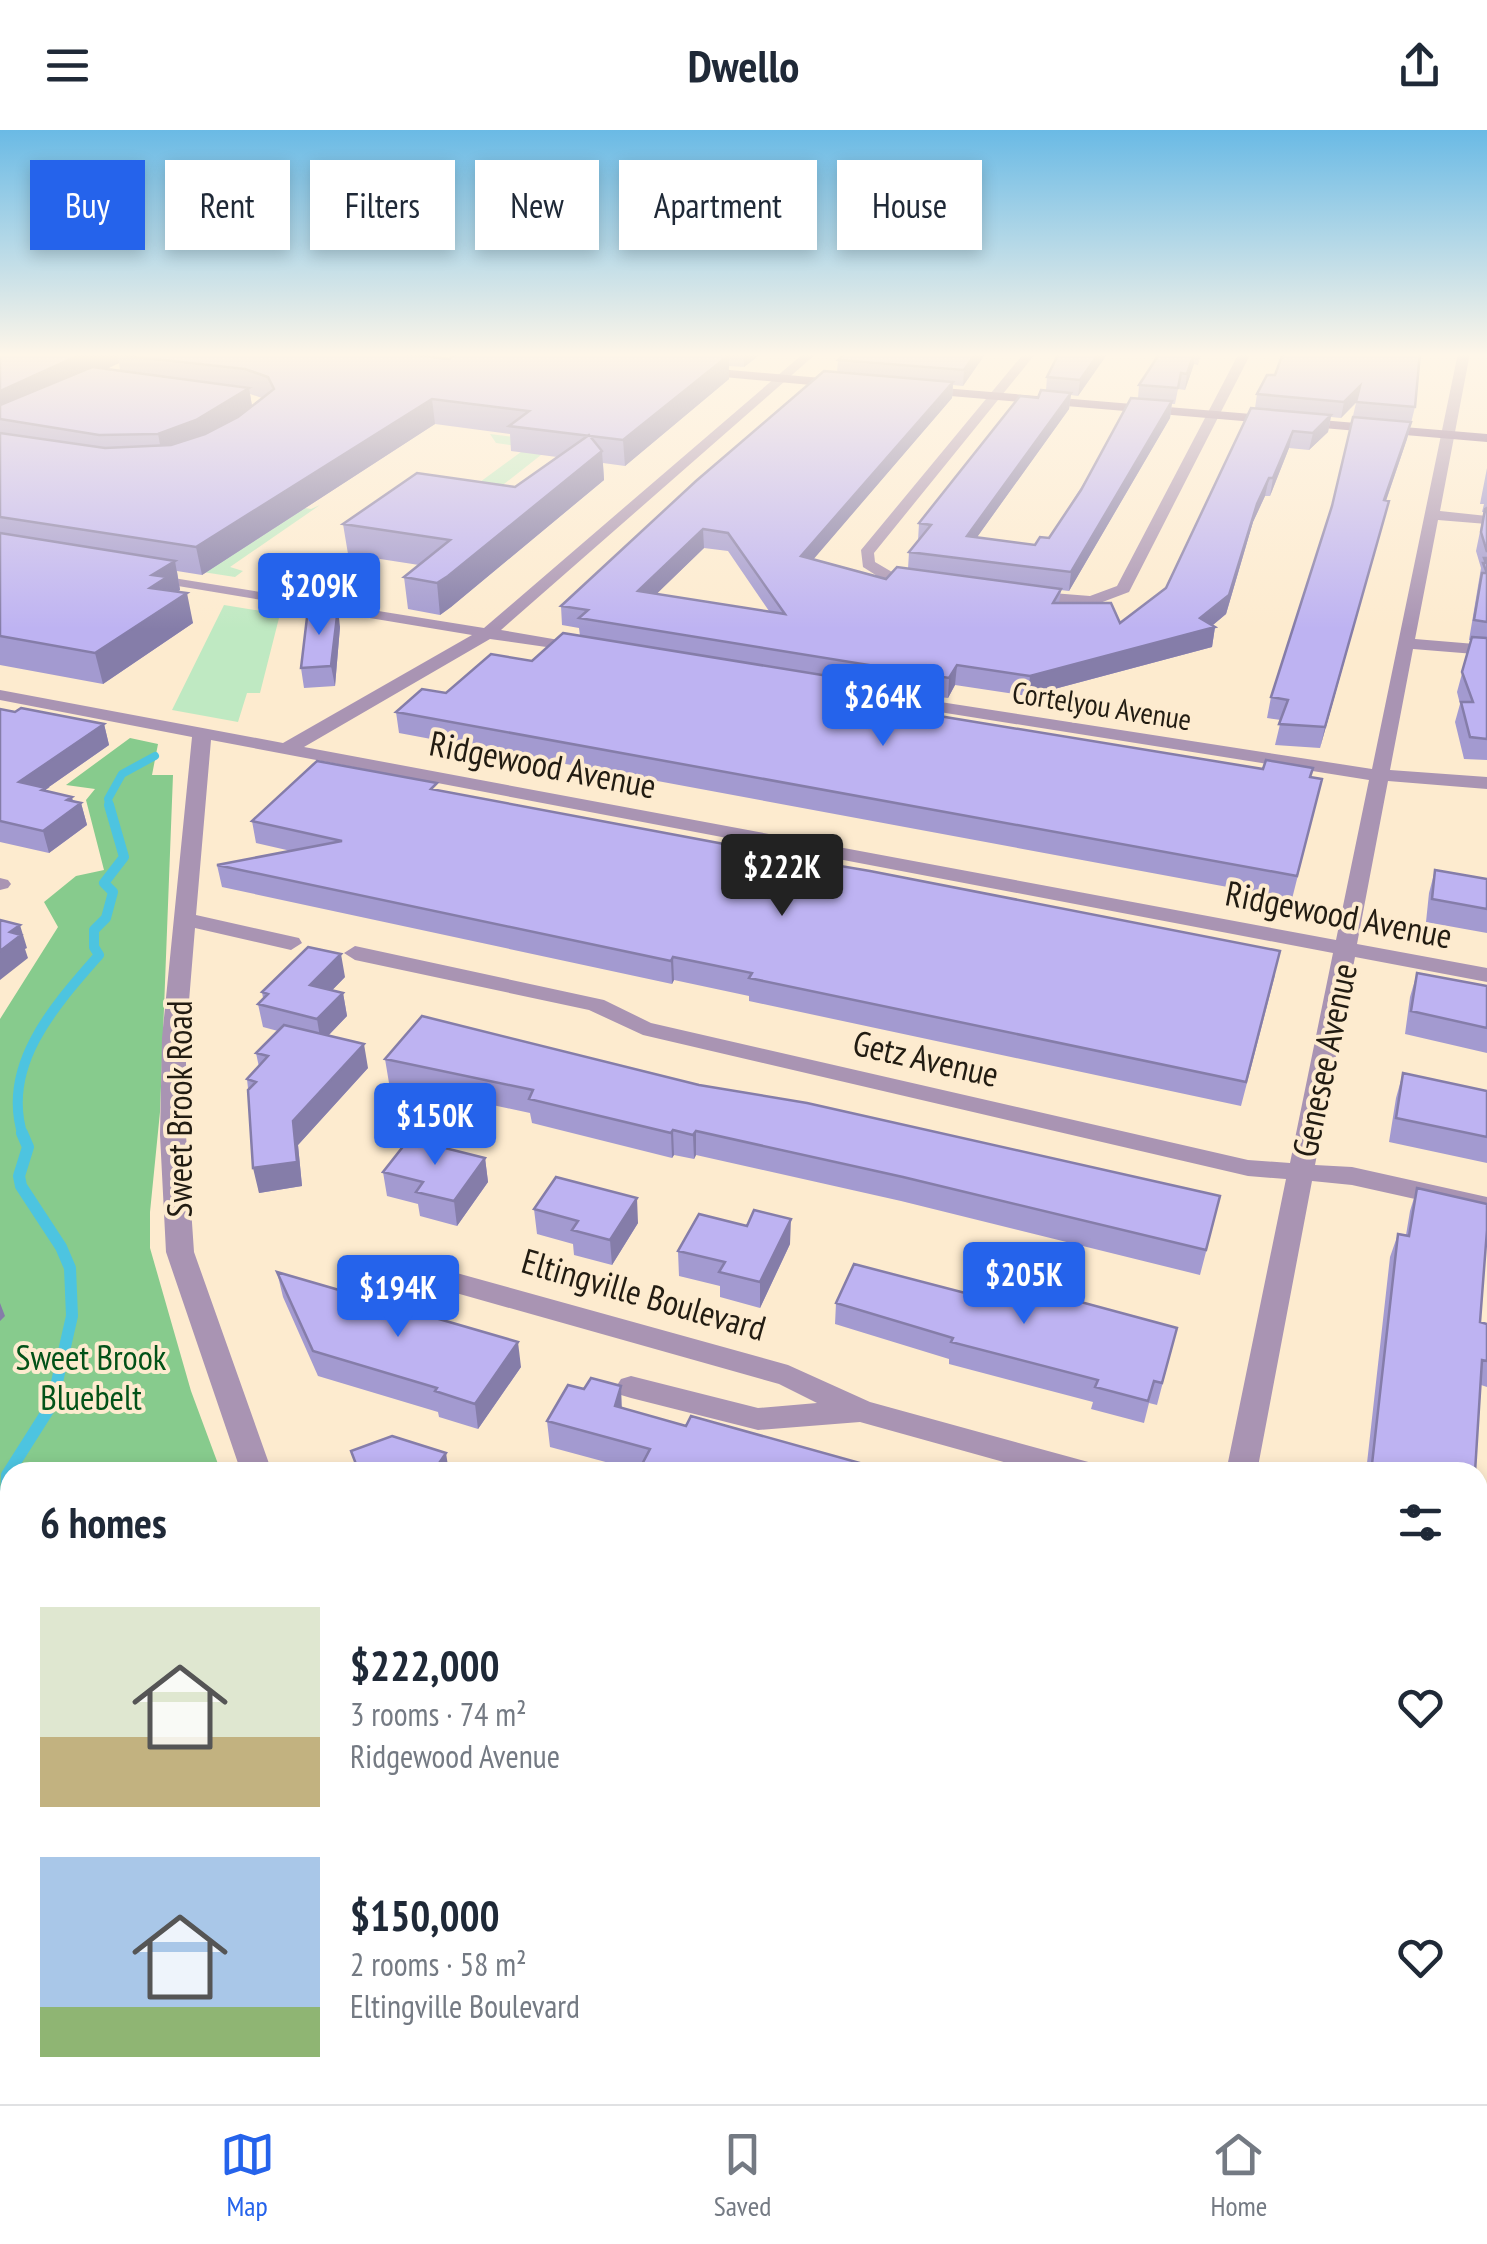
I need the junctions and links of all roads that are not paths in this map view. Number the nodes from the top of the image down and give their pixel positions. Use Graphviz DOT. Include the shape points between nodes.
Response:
graph roads {
  1 [pos="705,445"];
  2 [pos="954,445"];
  3 [pos="1197,445"];
  4 [pos="1446,445"];
  5 [pos="1434,515"];
  6 [pos="1487,520"];
  7 [pos="135,574"];
  8 [pos="942,584"];
  9 [pos="1018,595"];
  10 [pos="488,633"];
  11 [pos="1408,644"];
  12 [pos="1487,650"];
  13 [pos="600,652"];
  14 [pos="0,696"];
  15 [pos="894,700"];
  16 [pos="202,733"];
  17 [pos="286,749"];
  18 [pos="1382,775"];
  19 [pos="1487,783"];
  20 [pos="185,919"];
  21 [pos="291,943"];
  22 [pos="1347,948"];
  23 [pos="355,953"];
  24 [pos="1487,974"];
  25 [pos="1302,1172"];
  26 [pos="1487,1206"];
  27 [pos="399,1267"];
  28 [pos="631,1387"];
  29 [pos="862,1410"];
  30 [pos="253,1462"];
  31 [pos="1047,1462"];
  32 [pos="1243,1462"];
  1 -- 10 [label="street"];
  2 -- 8 [label="street" via="866,553 868,564 888,576"];
  3 -- 9 [label="street" via="1123,589 1092,601"];
  4 -- 5 [label="street, Genesee Avenue"];
  5 -- 6 [label="street"];
  5 -- 11 [label="street, Genesee Avenue"];
  7 -- 10 [label="street"];
  10 -- 13 [label="street"];
  10 -- 17 [label="street"];
  11 -- 12 [label="street"];
  11 -- 18 [label="street, Genesee Avenue"];
  14 -- 16 [label="street, Ridgewood Avenue"];
  15 -- 18 [label="street, Cortelyou Avenue"];
  16 -- 17 [label="street, Ridgewood Avenue"];
  16 -- 20 [label="street, Sweet Brook Road"];
  17 -- 22 [label="street, Ridgewood Avenue"];
  18 -- 19 [label="street, Cortelyou Avenue"];
  18 -- 22 [label="street, Genesee Avenue"];
  20 -- 21 [label="street"];
  20 -- 30 [label="street, Sweet Brook Road" via="174,1038 180,1252"];
  22 -- 24 [label="street, Ridgewood Avenue"];
  22 -- 25 [label="street, Genesee Avenue"];
  23 -- 25 [label="street, Getz Avenue" via="596,1006 643,1028 1248,1168"];
  25 -- 26 [label="street, Getz Avenue" via="1352,1176"];
  25 -- 32 [label="street, Genesee Avenue"];
  27 -- 29 [label="street, Eltingville Boulevard" via="788,1376"];
  28 -- 29 [label="street, Eltingville Boulevard" via="758,1420"];
  29 -- 31 [label="street, Eltingville Boulevard"];
}
